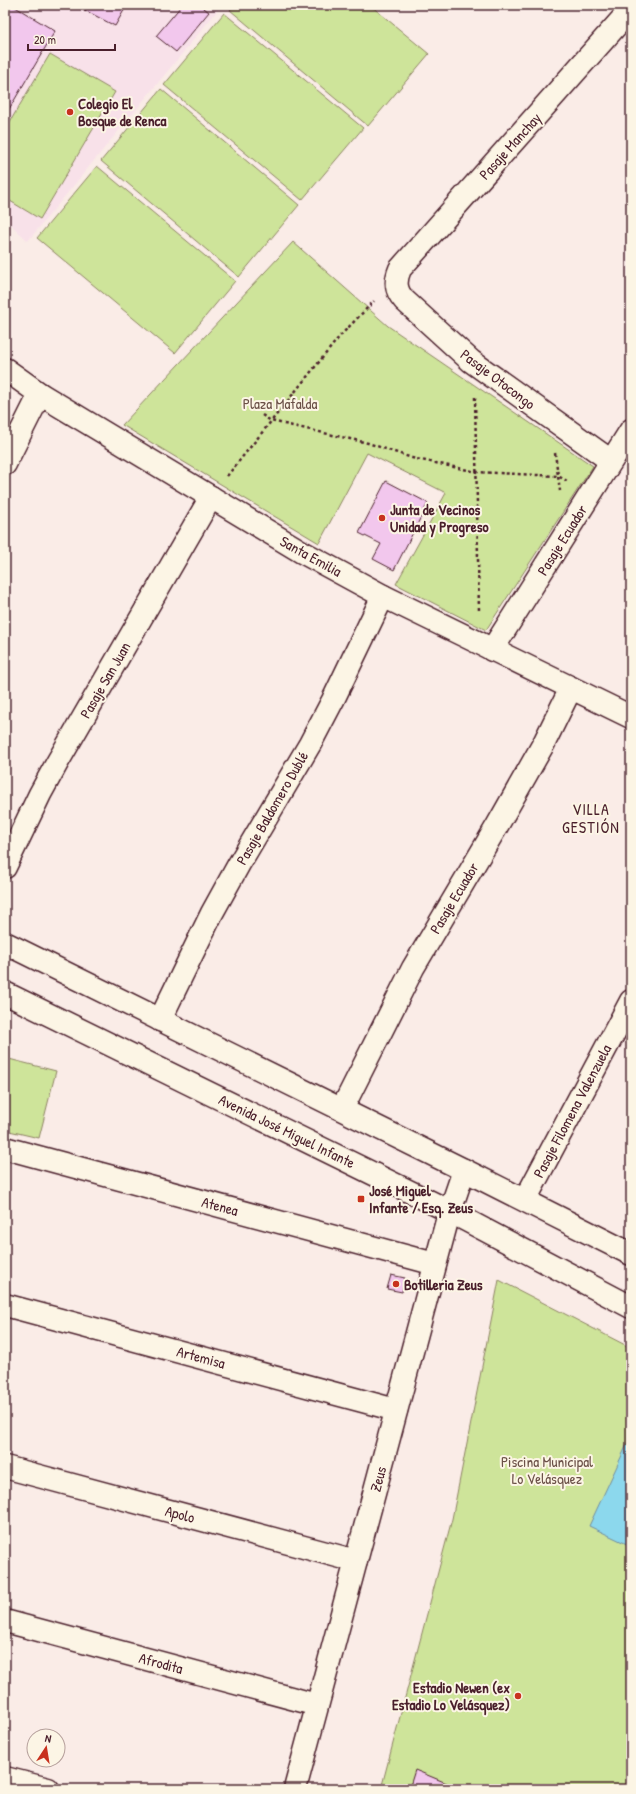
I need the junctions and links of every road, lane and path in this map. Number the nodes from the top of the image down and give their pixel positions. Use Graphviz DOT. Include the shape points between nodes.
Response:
graph roads {
  1 [pos="631,9"];
  2 [pos="396,286"];
  3 [pos="471,361"];
  4 [pos="5,368"];
  5 [pos="40,394"];
  6 [pos="262,415"];
  7 [pos="550,419"];
  8 [pos="271,422"];
  9 [pos="631,430"];
  10 [pos="611,461"];
  11 [pos="5,464"];
  12 [pos="476,472"];
  13 [pos="558,476"];
  14 [pos="590,493"];
  15 [pos="211,497"];
  16 [pos="566,532"];
  17 [pos="383,596"];
  18 [pos="497,642"];
  19 [pos="571,688"];
  20 [pos="631,717"];
  21 [pos="5,867"];
  22 [pos="5,943"];
  23 [pos="5,993"];
  24 [pos="631,1000"];
  25 [pos="160,1020"];
  26 [pos="342,1109"];
  27 [pos="5,1148"];
  28 [pos="464,1170"];
  29 [pos="525,1200"];
  30 [pos="450,1212"];
  31 [pos="631,1254"];
  32 [pos="436,1264"];
  33 [pos="5,1305"];
  34 [pos="631,1307"];
  35 [pos="396,1410"];
  36 [pos="5,1467"];
  37 [pos="356,1561"];
  38 [pos="5,1621"];
  39 [pos="317,1705"];
  40 [pos="5,1778"];
  41 [pos="48,1789"];
  42 [pos="295,1789"];
  1 -- 2 [label="street, Pasaje Manchay" via="400,269"];
  2 -- 3 [label="street, Pasaje Otocongo" via="398,294"];
  2 -- 8 [label="path" via="370,304 340,336"];
  3 -- 7 [label="street, Pasaje Otocongo"];
  3 -- 12 [label="path" via="475,390"];
  4 -- 5 [label="street, Santa Emilia"];
  5 -- 11 [label="street"];
  5 -- 15 [label="street, Santa Emilia"];
  6 -- 8 [label="path"];
  7 -- 10 [label="street, Pasaje Otocongo"];
  7 -- 13 [label="path"];
  8 -- 12 [label="path" via="368,443 412,458"];
  8 -- 15 [label="path"];
  9 -- 10 [label="street, Pasaje Ecuador"];
  10 -- 14 [label="street, Pasaje Ecuador"];
  12 -- 13 [label="path"];
  12 -- 18 [label="path" via="478,611"];
  13 -- 14 [label="path"];
  13 -- 16 [label="path"];
  14 -- 16 [label="street, Pasaje Ecuador"];
  15 -- 17 [label="street, Santa Emilia" via="302,552"];
  15 -- 21 [label="street, Pasaje San Juan" via="56,763"];
  16 -- 18 [label="street, Pasaje Ecuador"];
  17 -- 18 [label="street, Santa Emilia"];
  17 -- 25 [label="street, Pasaje Baldomero Dublé" via="310,744 212,913"];
  18 -- 19 [label="street, Santa Emilia"];
  19 -- 20 [label="street, Santa Emilia"];
  19 -- 26 [label="street, Pasaje Ecuador" via="544,743 413,968"];
  22 -- 25 [label="street"];
  23 -- 30 [label="street, Avenida José Miguel Infante"];
  24 -- 29 [label="street, Pasaje Filomena Valenzuela"];
  25 -- 26 [label="street"];
  26 -- 28 [label="street"];
  27 -- 32 [label="street, Atenea"];
  28 -- 29 [label="street"];
  28 -- 30 [label="street, Zeus"];
  29 -- 31 [label="street"];
  30 -- 32 [label="street, Zeus"];
  30 -- 34 [label="street, Avenida José Miguel Infante"];
  32 -- 35 [label="street, Zeus"];
  33 -- 35 [label="street, Artemisa"];
  35 -- 37 [label="street, Zeus"];
  36 -- 37 [label="street, Apolo"];
  37 -- 39 [label="street, Zeus"];
  38 -- 39 [label="street, Afrodita"];
  39 -- 42 [label="street, Zeus"];
  40 -- 41 [label="street"];
}
